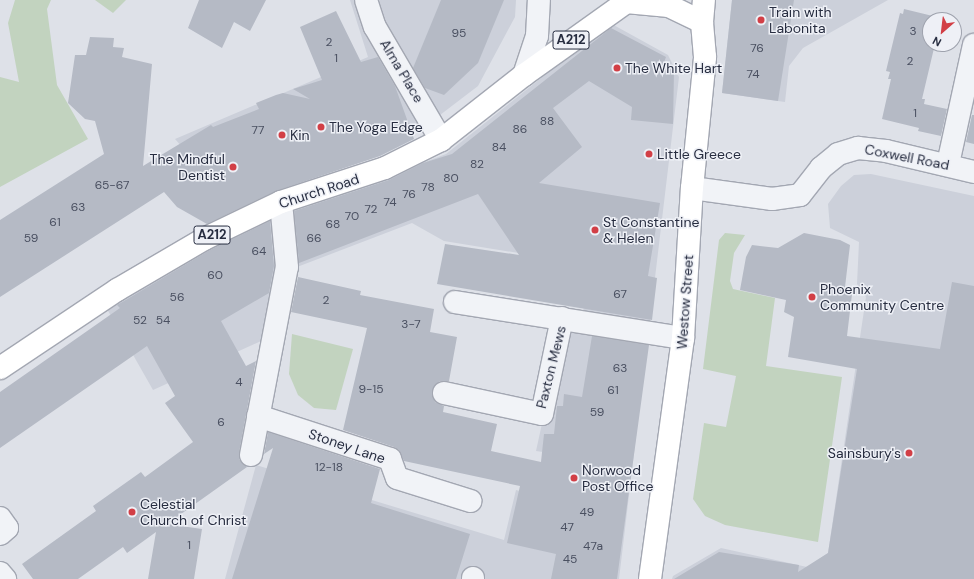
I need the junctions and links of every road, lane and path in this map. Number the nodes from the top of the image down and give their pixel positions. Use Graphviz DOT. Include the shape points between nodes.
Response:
graph roads {
  1 [pos="366,0"];
  2 [pos="539,0"];
  3 [pos="704,0"];
  4 [pos="621,2"];
  5 [pos="702,22"];
  6 [pos="974,45"];
  7 [pos="524,75"];
  8 [pos="442,140"];
  9 [pos="948,164"];
  10 [pos="974,172"];
  11 [pos="692,188"];
  12 [pos="281,202"];
  13 [pos="455,302"];
  14 [pos="562,318"];
  15 [pos="683,338"];
  16 [pos="0,368"];
  17 [pos="444,393"];
  18 [pos="258,416"];
  19 [pos="252,455"];
  20 [pos="471,501"];
  21 [pos="0,518"];
  22 [pos="0,534"];
  23 [pos="0,573"];
  24 [pos="5,579"];
  25 [pos="650,579"];
  1 -- 8 [label="street, Alma Place" via="375,27"];
  2 -- 7 [label="street" via="538,36"];
  3 -- 5 [label="main road, Westow Street"];
  4 -- 5 [label="main road" via="669,6"];
  4 -- 7 [label="main road, Church Road / A212"];
  5 -- 11 [label="main road, Westow Street" via="705,57"];
  6 -- 9 [label="street"];
  7 -- 8 [label="main road, Church Road / A212"];
  8 -- 12 [label="main road, Church Road / A212" via="385,168"];
  9 -- 10 [label="street, Coxwell Road"];
  9 -- 11 [label="street, Coxwell Road" via="858,148 838,154 821,168 800,195 772,199"];
  11 -- 15 [label="main road, Westow Street"];
  12 -- 16 [label="main road, Church Road / A212" via="204,239 117,290"];
  12 -- 18 [label="street" via="287,267"];
  13 -- 14 [label="street, Paxton Mews"];
  14 -- 15 [label="street, Paxton Mews"];
  14 -- 17 [label="street, Paxton Mews" via="542,414"];
  15 -- 25 [label="main road, Westow Street"];
  18 -- 19 [label="street"];
  18 -- 20 [label="street, Stoney Lane" via="390,459 397,478"];
  21 -- 22 [label="street" via="7,528"];
  23 -- 24 [label="street"];
}
